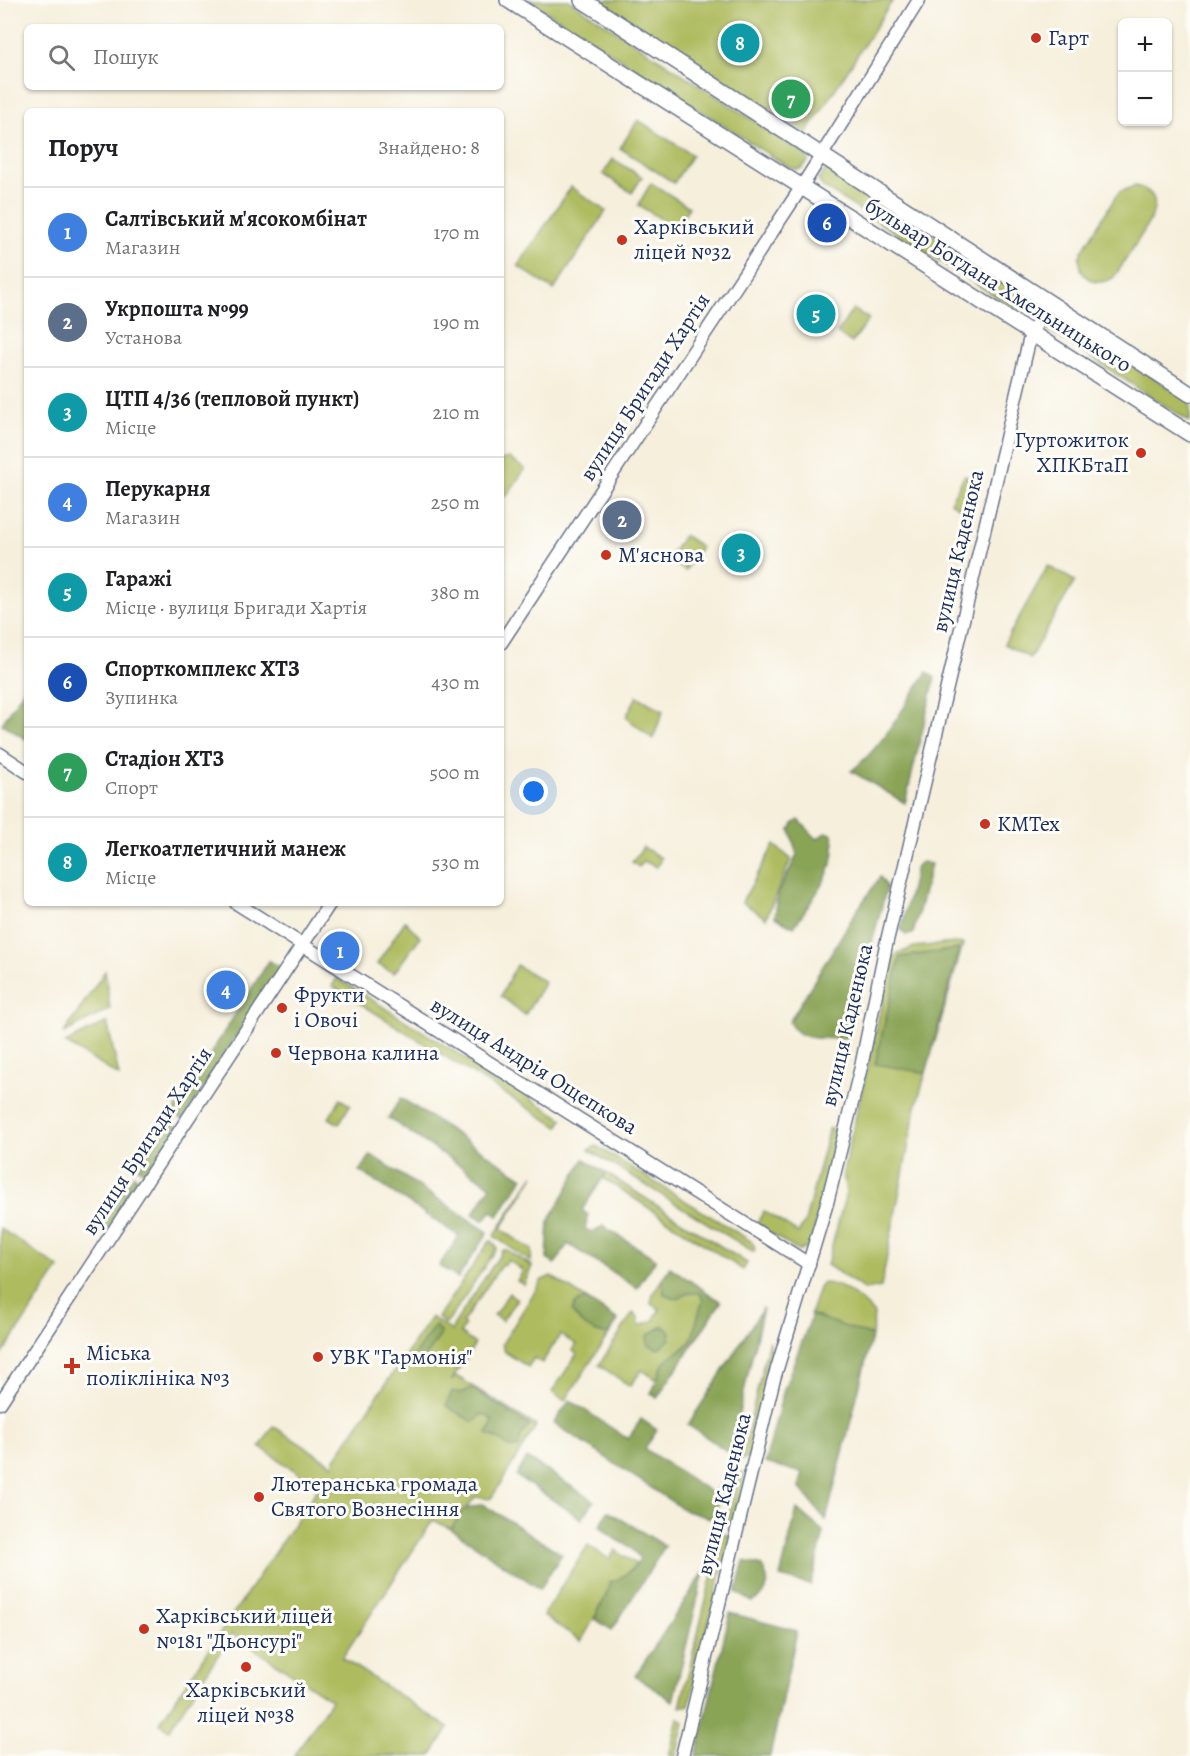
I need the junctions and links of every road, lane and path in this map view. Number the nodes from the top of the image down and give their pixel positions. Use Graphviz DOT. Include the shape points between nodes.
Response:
graph roads {
  1 [pos="508,0"];
  2 [pos="582,0"];
  3 [pos="919,0"];
  4 [pos="822,155"];
  5 [pos="802,187"];
  6 [pos="1049,303"];
  7 [pos="1031,333"];
  8 [pos="1190,393"];
  9 [pos="1190,434"];
  10 [pos="504,638"];
  11 [pos="0,754"];
  12 [pos="24,770"];
  13 [pos="241,906"];
  14 [pos="328,906"];
  15 [pos="302,945"];
  16 [pos="809,1264"];
  17 [pos="0,1403"];
  18 [pos="682,1756"];
  1 -- 5 [label="main road, бульвар Богдана Хмельницького"];
  2 -- 4 [label="main road, бульвар Богдана Хмельницького"];
  3 -- 4 [label="street, вулиця Бригади Хартія"];
  4 -- 5 [label="street, вулиця Бригади Хартія"];
  4 -- 6 [label="main road, бульвар Богдана Хмельницького"];
  5 -- 7 [label="main road, бульвар Богдана Хмельницького"];
  5 -- 10 [label="street, вулиця Бригади Хартія"];
  6 -- 7 [label="street, вулиця Каденюка"];
  6 -- 8 [label="main road, бульвар Богдана Хмельницького"];
  7 -- 9 [label="main road, бульвар Богдана Хмельницького"];
  7 -- 16 [label="street, вулиця Каденюка" via="861,1067"];
  11 -- 12 [label="street"];
  13 -- 15 [label="street, вулиця Андрія Ощепкова"];
  14 -- 15 [label="street, вулиця Бригади Хартія"];
  15 -- 16 [label="street, вулиця Андрія Ощепкова"];
  15 -- 17 [label="street, вулиця Бригади Хартія"];
  16 -- 18 [label="street, вулиця Каденюка" via="771,1394"];
}
